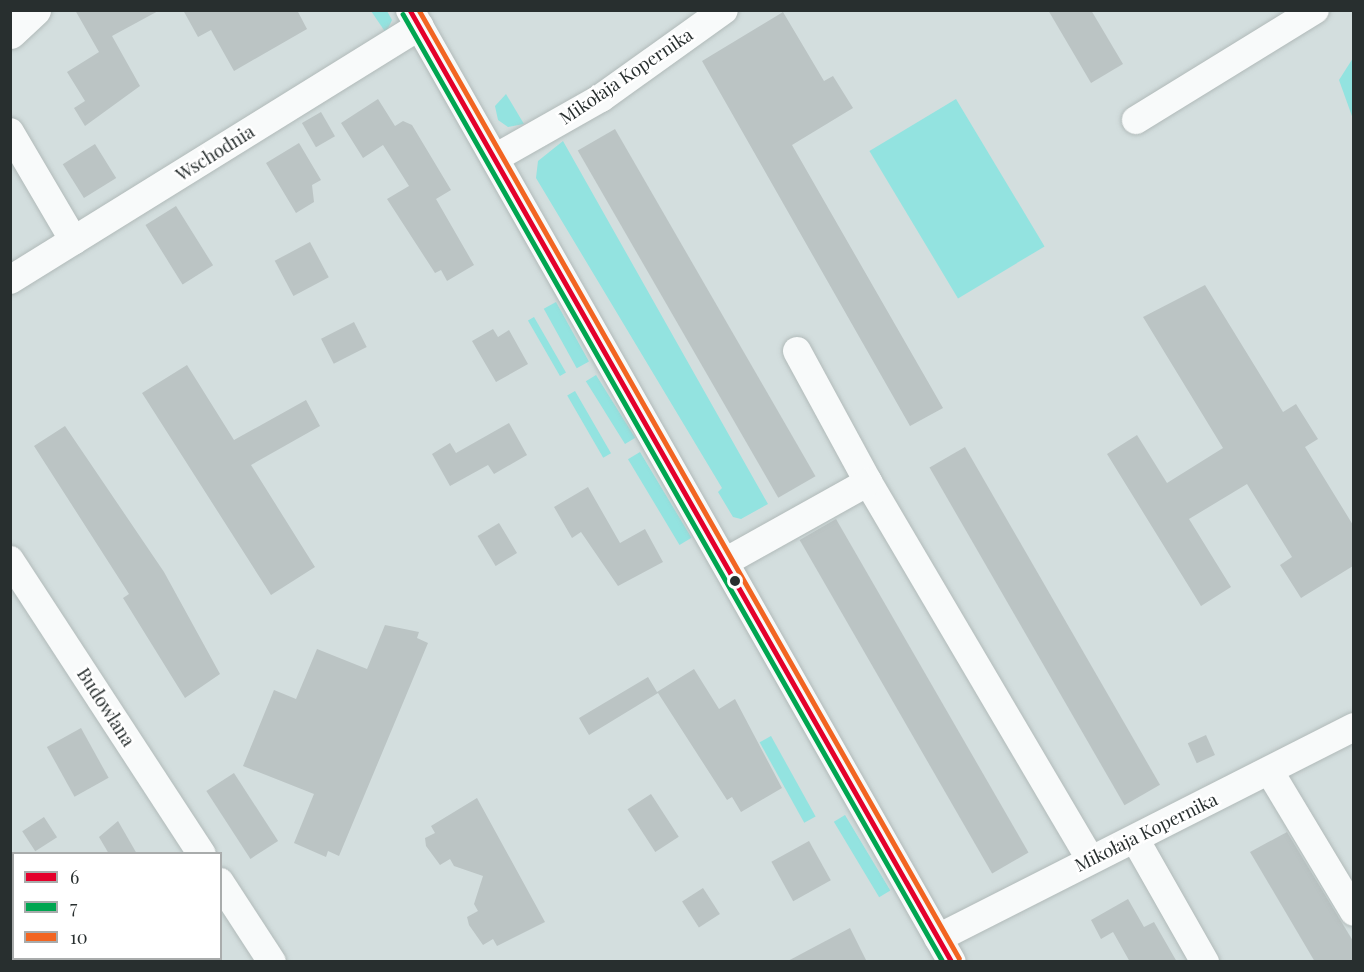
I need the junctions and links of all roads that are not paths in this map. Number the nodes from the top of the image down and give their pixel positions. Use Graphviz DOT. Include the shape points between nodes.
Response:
graph roads {
  1 [pos="34,10"];
  2 [pos="724,10"];
  3 [pos="1315,10"];
  4 [pos="415,18"];
  5 [pos="10,32"];
  6 [pos="1136,120"];
  7 [pos="10,132"];
  8 [pos="495,158"];
  9 [pos="74,241"];
  10 [pos="10,280"];
  11 [pos="797,351"];
  12 [pos="868,482"];
  13 [pos="10,560"];
  14 [pos="724,562"];
  15 [pos="1353,728"];
  16 [pos="1270,772"];
  17 [pos="1135,838"];
  18 [pos="201,852"];
  19 [pos="1090,859"];
  20 [pos="222,885"];
  21 [pos="1353,912"];
  22 [pos="945,950"];
  23 [pos="272,962"];
  24 [pos="1205,962"];
  1 -- 5 [label="main road"];
  2 -- 8 [label="street, Mikołaja Kopernika" via="601,98"];
  3 -- 6 [label="street"];
  4 -- 8 [label="street, Mikołaja Kopernika"];
  4 -- 9 [label="street, Wschodnia"];
  7 -- 9 [label="street"];
  8 -- 14 [label="street, Mikołaja Kopernika"];
  9 -- 10 [label="street, Wschodnia"];
  11 -- 12 [label="street"];
  12 -- 14 [label="street"];
  12 -- 19 [label="street"];
  13 -- 18 [label="street, Budowlana"];
  14 -- 22 [label="street, Mikołaja Kopernika"];
  15 -- 16 [label="street, Mikołaja Kopernika"];
  16 -- 17 [label="street, Mikołaja Kopernika"];
  16 -- 21 [label="street"];
  17 -- 19 [label="street, Mikołaja Kopernika"];
  17 -- 24 [label="street"];
  19 -- 22 [label="street, Mikołaja Kopernika"];
  20 -- 23 [label="street"];
}
